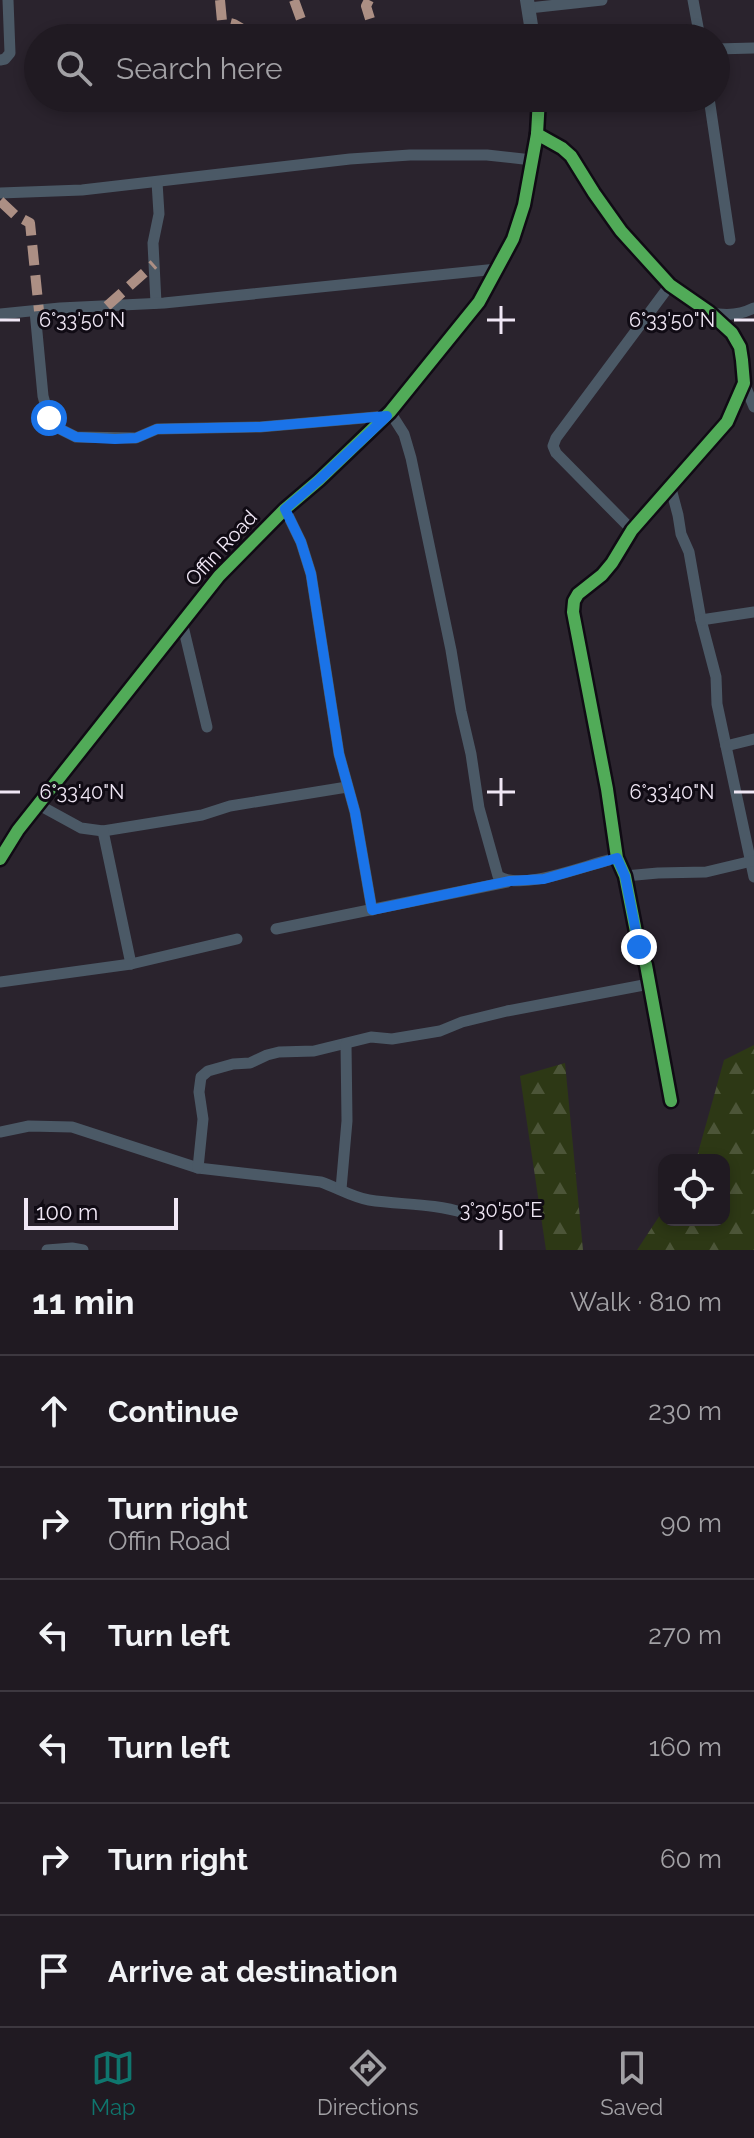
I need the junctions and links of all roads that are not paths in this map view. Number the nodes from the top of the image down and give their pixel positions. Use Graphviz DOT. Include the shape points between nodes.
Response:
graph roads {
  1 [pos="8,0"];
  2 [pos="602,0"];
  3 [pos="693,0"];
  4 [pos="528,4"];
  5 [pos="531,24"];
  6 [pos="697,24"];
  7 [pos="754,48"];
  8 [pos="730,49"];
  9 [pos="0,60"];
  10 [pos="538,112"];
  11 [pos="711,112"];
  12 [pos="537,134"];
  13 [pos="532,160"];
  14 [pos="157,182"];
  15 [pos="0,193"];
  16 [pos="730,240"];
  17 [pos="497,269"];
  18 [pos="670,285"];
  19 [pos="156,303"];
  20 [pos="754,308"];
  21 [pos="35,311"];
  22 [pos="709,312"];
  23 [pos="0,314"];
  24 [pos="744,383"];
  25 [pos="754,407"];
  26 [pos="388,414"];
  27 [pos="670,485"];
  28 [pos="285,509"];
  29 [pos="632,530"];
  30 [pos="754,612"];
  31 [pos="701,620"];
  32 [pos="182,622"];
  33 [pos="207,727"];
  34 [pos="754,739"];
  35 [pos="726,746"];
  36 [pos="347,787"];
  37 [pos="39,805"];
  38 [pos="103,831"];
  39 [pos="617,858"];
  40 [pos="0,859"];
  41 [pos="752,861"];
  42 [pos="625,876"];
  43 [pos="754,877"];
  44 [pos="510,881"];
  45 [pos="372,910"];
  46 [pos="276,929"];
  47 [pos="237,939"];
  48 [pos="131,964"];
  49 [pos="0,982"];
  50 [pos="649,984"];
  51 [pos="346,1044"];
  52 [pos="671,1101"];
  53 [pos="0,1132"];
  54 [pos="198,1168"];
  55 [pos="341,1189"];
  56 [pos="464,1213"];
  57 [pos="47,1250"];
  58 [pos="83,1250"];
  1 -- 9 [label="street" via="10,53"];
  2 -- 4 [label="street"];
  3 -- 6 [label="street"];
  4 -- 5 [label="street"];
  7 -- 8 [label="street"];
  10 -- 12 [label="street, Offin Road"];
  11 -- 16 [label="street"];
  12 -- 13 [label="street, Offin Road"];
  12 -- 18 [label="street" via="571,156 621,231"];
  13 -- 14 [label="street" via="410,155"];
  13 -- 17 [label="street, Offin Road" via="524,205"];
  14 -- 15 [label="street"];
  14 -- 19 [label="street"];
  17 -- 19 [label="street"];
  17 -- 26 [label="street, Offin Road" via="479,302"];
  18 -- 22 [label="street"];
  18 -- 29 [label="street" via="553,446"];
  19 -- 21 [label="street"];
  20 -- 22 [label="street"];
  21 -- 23 [label="street"];
  21 -- 26 [label="street" via="49,418 76,437 136,438 157,429 260,427"];
  22 -- 24 [label="street" via="740,347"];
  24 -- 25 [label="street"];
  24 -- 27 [label="street" via="727,422"];
  26 -- 28 [label="street, Offin Road"];
  26 -- 44 [label="street" via="404,434 411,458 479,808 498,876"];
  27 -- 29 [label="street"];
  27 -- 31 [label="street"];
  28 -- 32 [label="street, Offin Road"];
  28 -- 36 [label="street" via="311,574"];
  29 -- 39 [label="street" via="602,575 578,594 573,612"];
  30 -- 31 [label="street"];
  31 -- 35 [label="street"];
  32 -- 33 [label="street"];
  32 -- 37 [label="street, Offin Road"];
  34 -- 35 [label="street"];
  35 -- 41 [label="street"];
  36 -- 38 [label="street"];
  36 -- 45 [label="street"];
  37 -- 38 [label="street" via="81,828"];
  37 -- 40 [label="street, Offin Road"];
  38 -- 48 [label="street"];
  39 -- 42 [label="street"];
  39 -- 44 [label="street" via="544,879"];
  41 -- 42 [label="street" via="706,872"];
  41 -- 43 [label="street"];
  42 -- 50 [label="street"];
  44 -- 45 [label="street"];
  45 -- 46 [label="street"];
  47 -- 48 [label="street"];
  48 -- 49 [label="street"];
  50 -- 51 [label="street" via="507,1011 440,1031"];
  50 -- 52 [label="street"];
  51 -- 54 [label="street" via="279,1052 208,1071 201,1077 199,1092 203,1119"];
  51 -- 55 [label="street"];
  53 -- 54 [label="street" via="72,1127"];
  54 -- 55 [label="street" via="321,1182"];
  55 -- 56 [label="street" via="370,1200"];
  57 -- 58 [label="street"];
}
